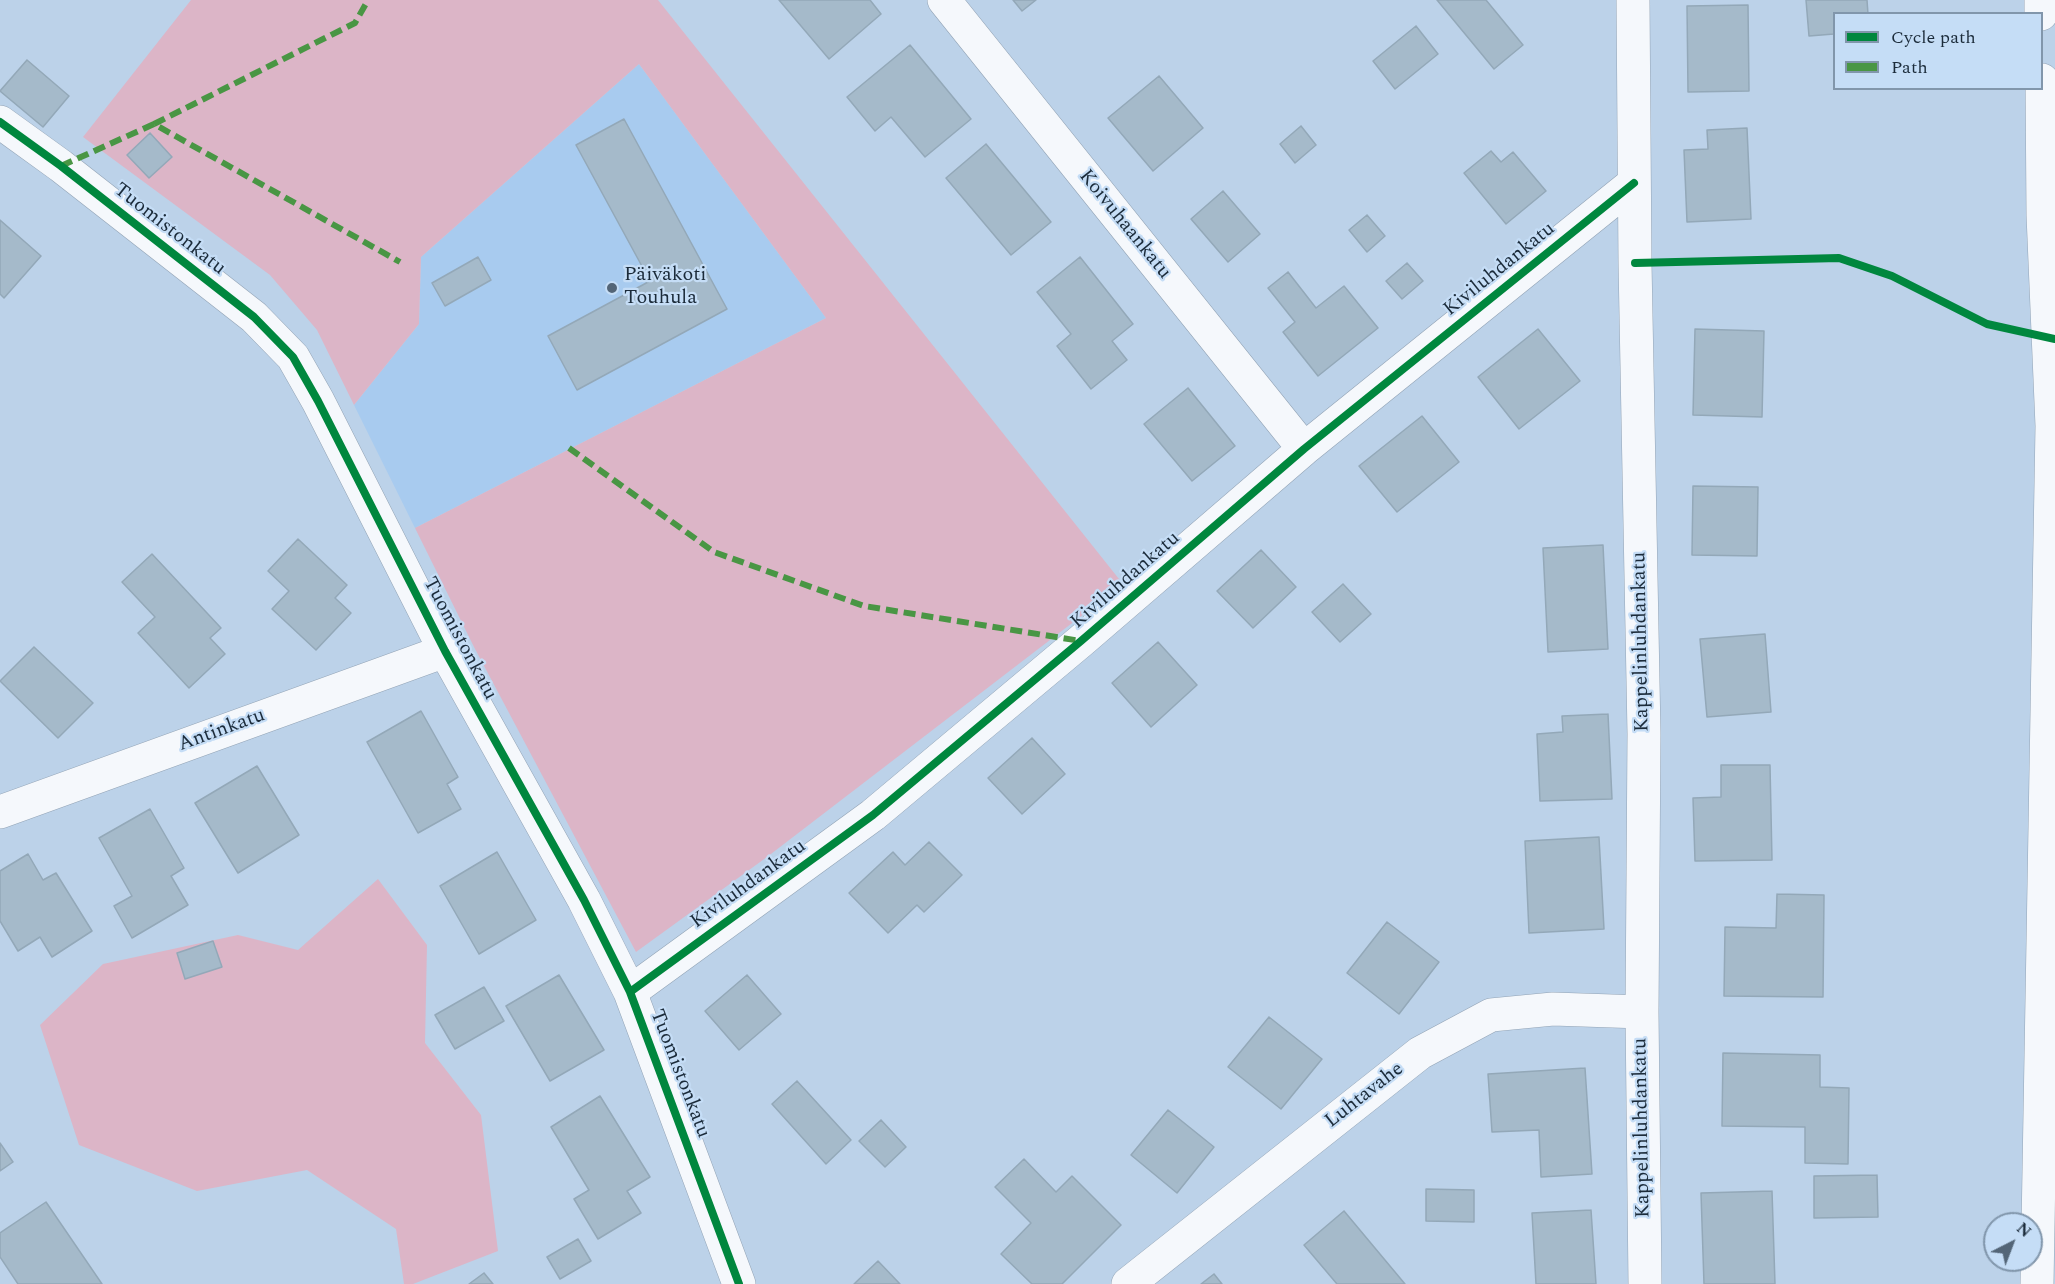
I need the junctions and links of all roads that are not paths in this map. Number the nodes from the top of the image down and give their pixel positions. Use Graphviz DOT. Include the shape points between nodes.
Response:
graph roads {
  1 [pos="944,0"];
  2 [pos="1633,0"];
  3 [pos="2042,90"];
  4 [pos="0,122"];
  5 [pos="1634,183"];
  6 [pos="2053,426"];
  7 [pos="1304,449"];
  8 [pos="445,651"];
  9 [pos="0,812"];
  10 [pos="630,992"];
  11 [pos="1642,1012"];
  12 [pos="739,1284"];
  13 [pos="1128,1284"];
  14 [pos="1645,1284"];
  15 [pos="2037,1284"];
  1 -- 7 [label="street, Koivuhaankatu"];
  2 -- 5 [label="street, Kappelinluhdankatu"];
  3 -- 6 [label="street" via="2043,215"];
  4 -- 8 [label="street, Tuomistonkatu" via="254,317 293,357"];
  5 -- 7 [label="street, Kiviluhdankatu"];
  5 -- 11 [label="street, Kappelinluhdankatu" via="1644,734"];
  6 -- 15 [label="street"];
  7 -- 10 [label="street, Kiviluhdankatu" via="873,815"];
  8 -- 9 [label="street, Antinkatu"];
  8 -- 10 [label="street, Tuomistonkatu" via="584,900"];
  10 -- 12 [label="street, Tuomistonkatu"];
  11 -- 13 [label="street, Luhtavahe" via="1553,1009 1491,1015 1420,1053"];
  11 -- 14 [label="street, Kappelinluhdankatu"];
}
